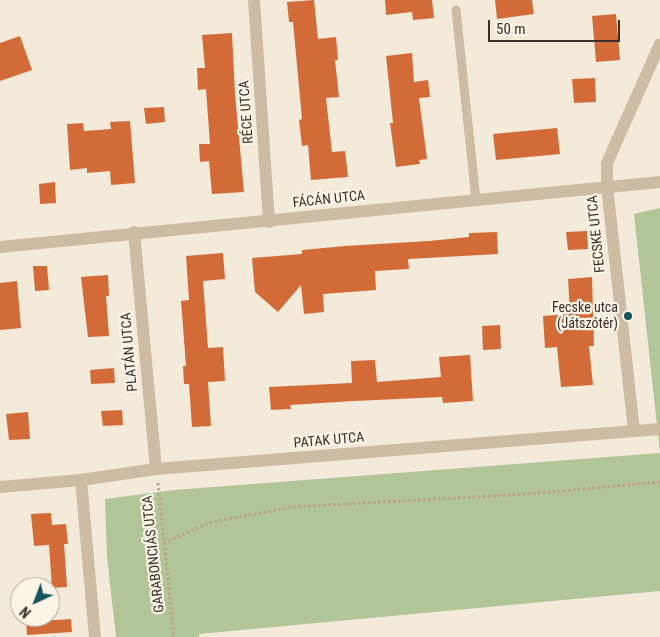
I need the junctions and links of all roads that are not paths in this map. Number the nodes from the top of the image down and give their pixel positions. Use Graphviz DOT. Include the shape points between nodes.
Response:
graph roads {
  1 [pos="254,0"];
  2 [pos="456,10"];
  3 [pos="660,44"];
  4 [pos="660,182"];
  5 [pos="607,186"];
  6 [pos="476,200"];
  7 [pos="270,222"];
  8 [pos="134,232"];
  9 [pos="0,247"];
  10 [pos="660,429"];
  11 [pos="634,431"];
  12 [pos="156,469"];
  13 [pos="80,480"];
  14 [pos="0,487"];
  15 [pos="95,637"];
  1 -- 7 [label="street, RÉCE UTCA"];
  2 -- 6 [label="lane"];
  3 -- 5 [label="street, FECSKE UTCA" via="607,163"];
  4 -- 5 [label="street, FÁCÁN UTCA"];
  5 -- 6 [label="street, FÁCÁN UTCA"];
  5 -- 11 [label="street, FECSKE UTCA"];
  6 -- 7 [label="street, FÁCÁN UTCA"];
  7 -- 8 [label="street, FÁCÁN UTCA"];
  8 -- 9 [label="street, FÁCÁN UTCA"];
  8 -- 12 [label="street, PLATÁN UTCA"];
  10 -- 11 [label="street, PATAK UTCA"];
  11 -- 12 [label="street, PATAK UTCA"];
  12 -- 13 [label="street, PATAK UTCA"];
  13 -- 14 [label="street, PATAK UTCA"];
  13 -- 15 [label="street"];
}
